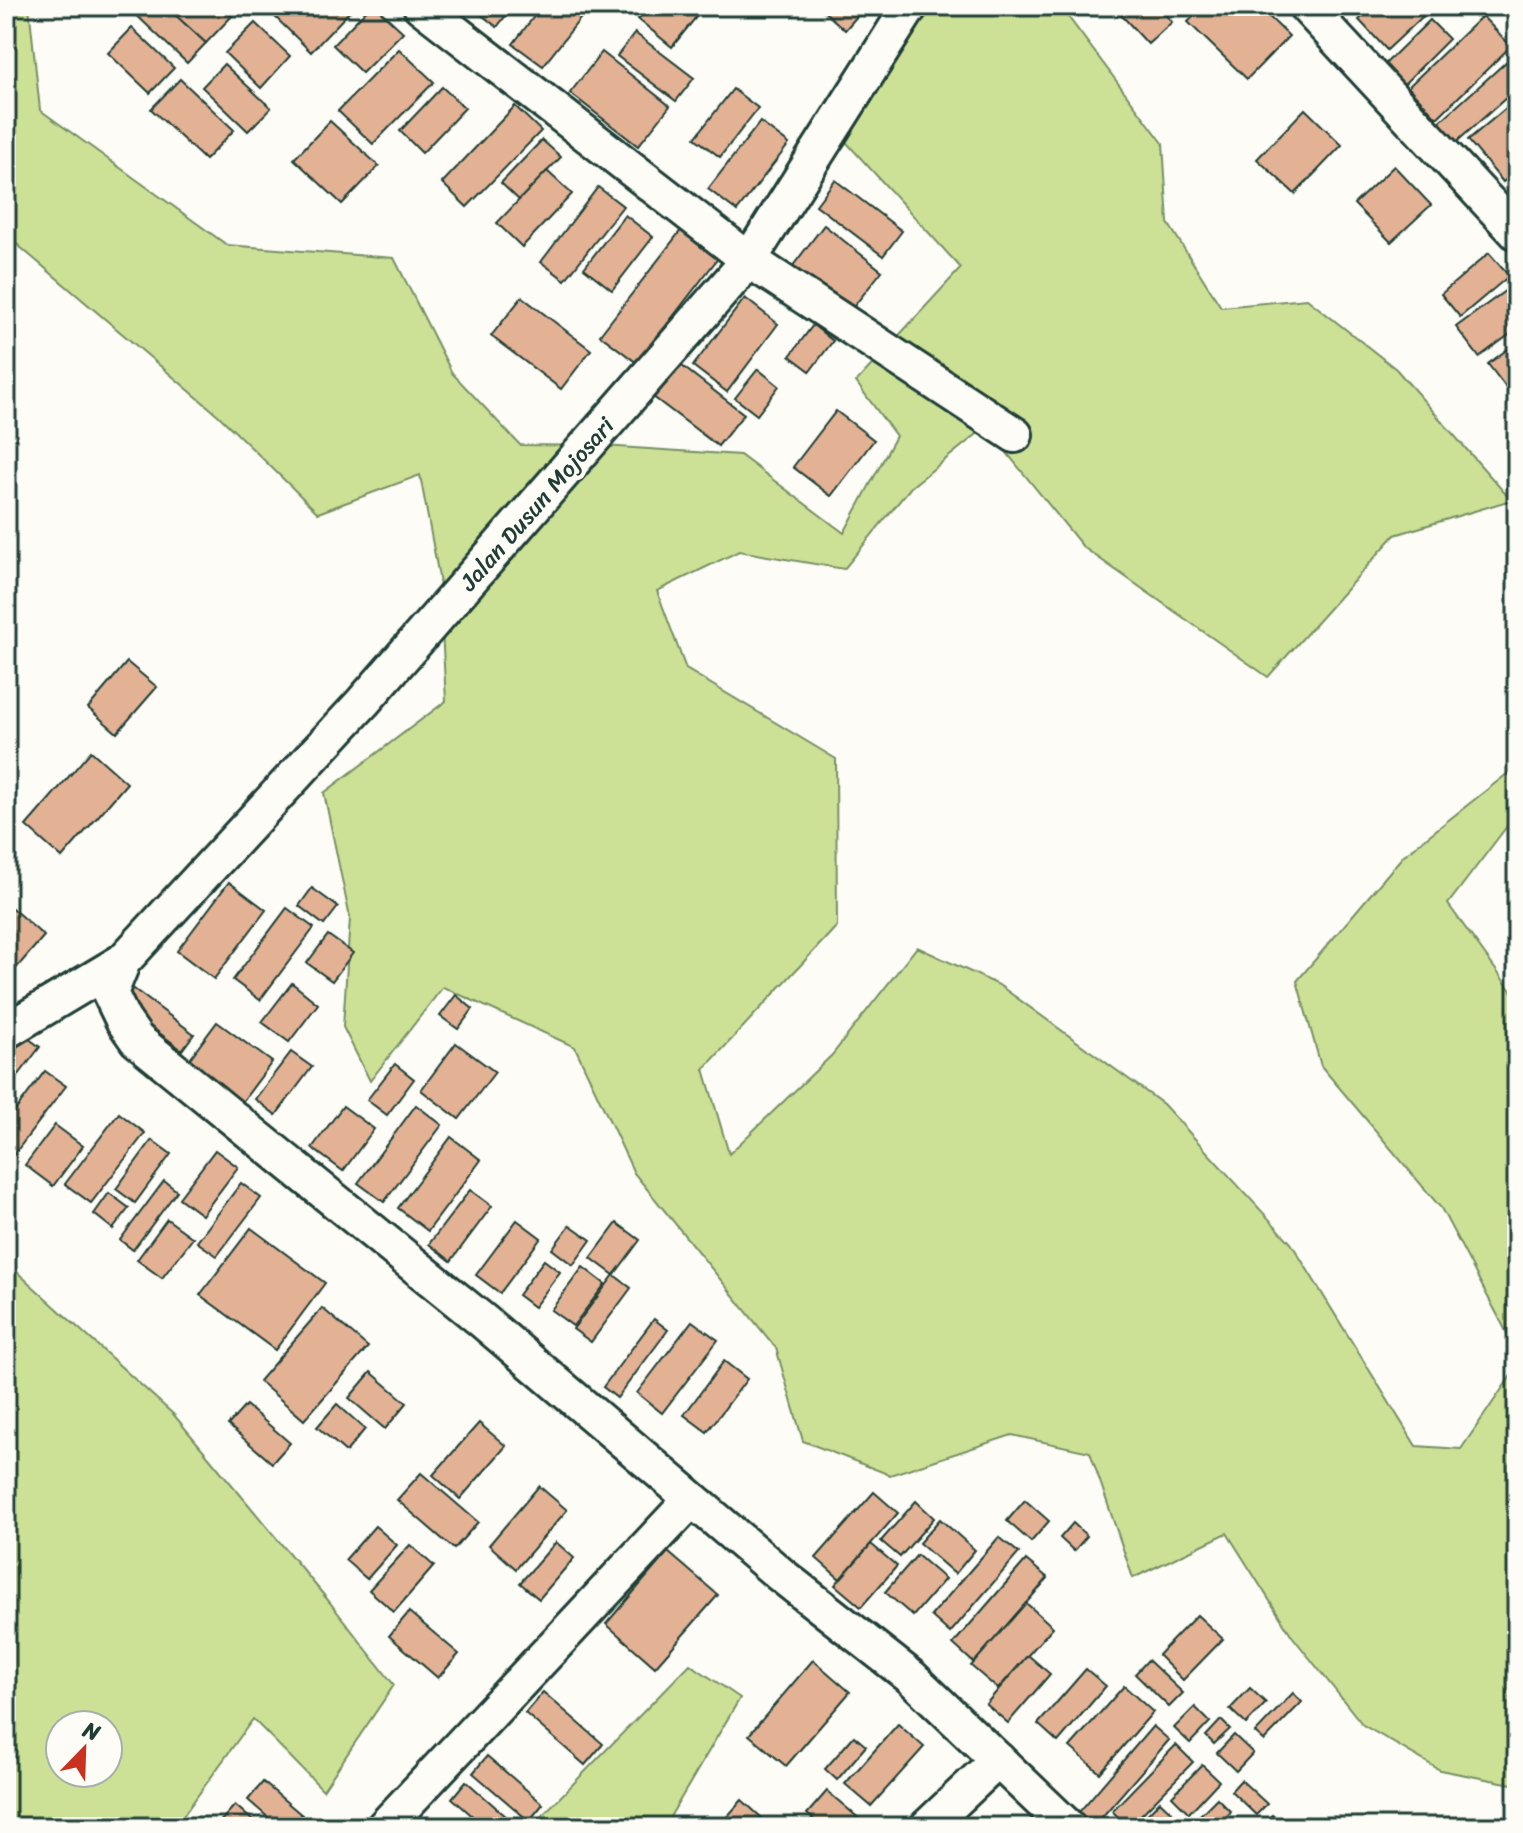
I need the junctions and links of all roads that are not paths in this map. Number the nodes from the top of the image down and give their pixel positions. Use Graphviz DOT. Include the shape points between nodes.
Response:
graph roads {
  1 [pos="421,6"];
  2 [pos="910,6"];
  3 [pos="1306,6"];
  4 [pos="1517,233"];
  5 [pos="749,260"];
  6 [pos="1015,435"];
  7 [pos="122,965"];
  8 [pos="6,1031"];
  9 [pos="691,1500"];
  10 [pos="998,1760"];
  11 [pos="384,1827"];
  12 [pos="927,1827"];
  13 [pos="1068,1827"];
  1 -- 5 [label="street"];
  2 -- 5 [label="street, Jalan Dusun Mojosari"];
  3 -- 4 [label="street"];
  5 -- 6 [label="street"];
  5 -- 7 [label="street, Jalan Dusun Mojosari" via="363,702"];
  7 -- 8 [label="street, Jalan Dusun Mojosari"];
  7 -- 9 [label="street" via="110,993 137,1040 483,1321"];
  9 -- 10 [label="street" via="911,1677"];
  9 -- 11 [label="street"];
  10 -- 12 [label="street"];
  10 -- 13 [label="street"];
}
